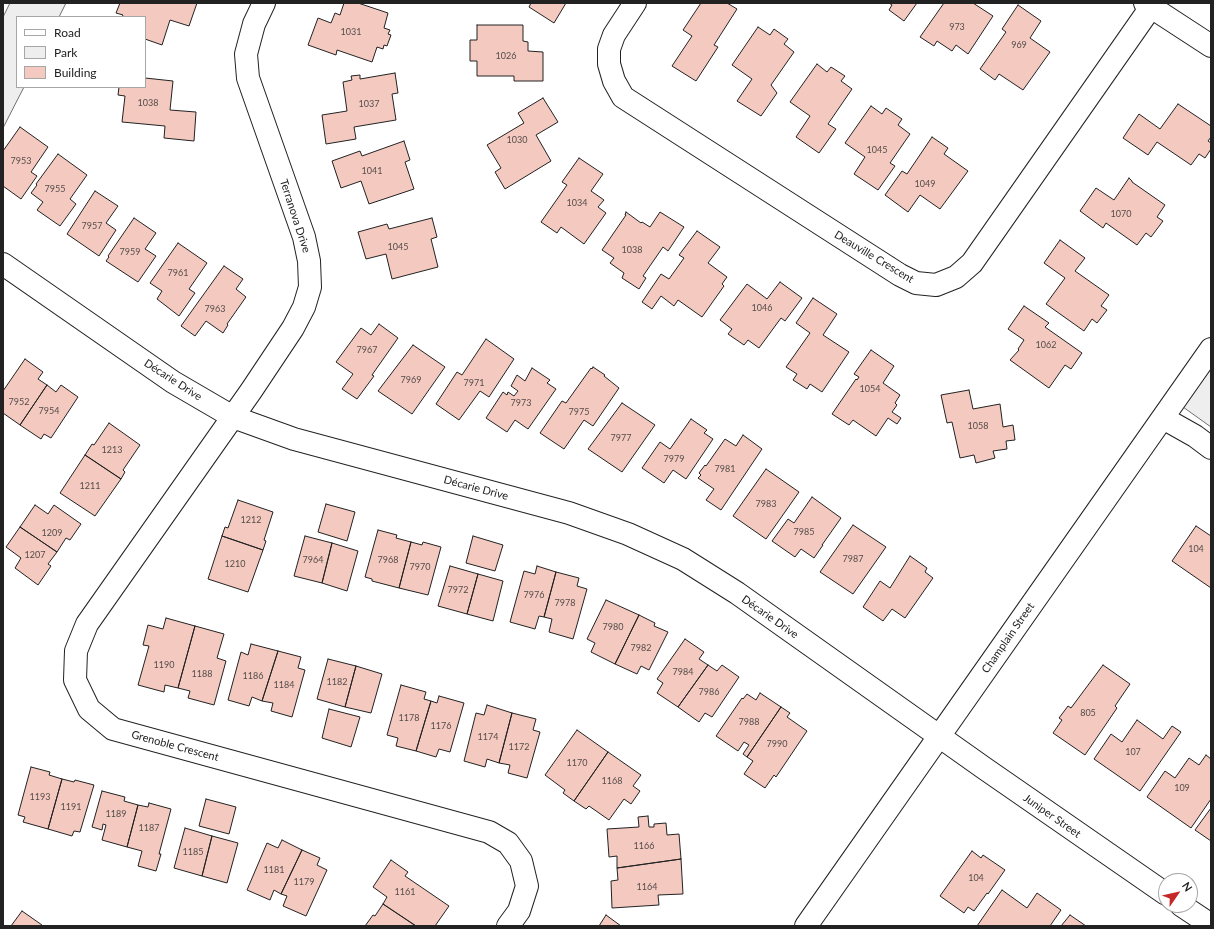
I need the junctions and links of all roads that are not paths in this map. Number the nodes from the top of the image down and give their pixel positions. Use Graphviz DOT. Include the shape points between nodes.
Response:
graph roads {
  1 [pos="264,3"];
  2 [pos="635,3"];
  3 [pos="1148,5"];
  4 [pos="1211,46"];
  5 [pos="3,264"];
  6 [pos="1211,350"];
  7 [pos="233,417"];
  8 [pos="1163,418"];
  9 [pos="1211,448"];
  10 [pos="939,736"];
  11 [pos="1158,888"];
  12 [pos="1192,913"];
  13 [pos="508,926"];
  14 [pos="806,926"];
  15 [pos="1211,926"];
  1 -- 7 [label="street, Terranova Drive" via="254,24 246,54 248,78 304,237 309,261 310,287 304,307 293,328"];
  2 -- 3 [label="street, Deauville Crescent" via="614,35 609,49 609,64 614,81 623,96 900,275 916,283 936,285 956,277 972,263"];
  3 -- 4 [label="street"];
  5 -- 7 [label="street, Décarie Drive" via="173,382"];
  6 -- 8 [label="street, Champlain Street"];
  7 -- 10 [label="street, Décarie Drive" via="294,439 568,513 628,534 683,559 737,594"];
  7 -- 13 [label="street, Grenoble Crescent" via="87,624 76,651 75,680 89,710 113,729 489,832 508,843 521,861 527,886 519,912"];
  8 -- 9 [label="street"];
  8 -- 10 [label="street, Champlain Street"];
  10 -- 11 [label="street, Juniper Street"];
  10 -- 14 [label="street, Champlain Street"];
  12 -- 15 [label="street"];
}
